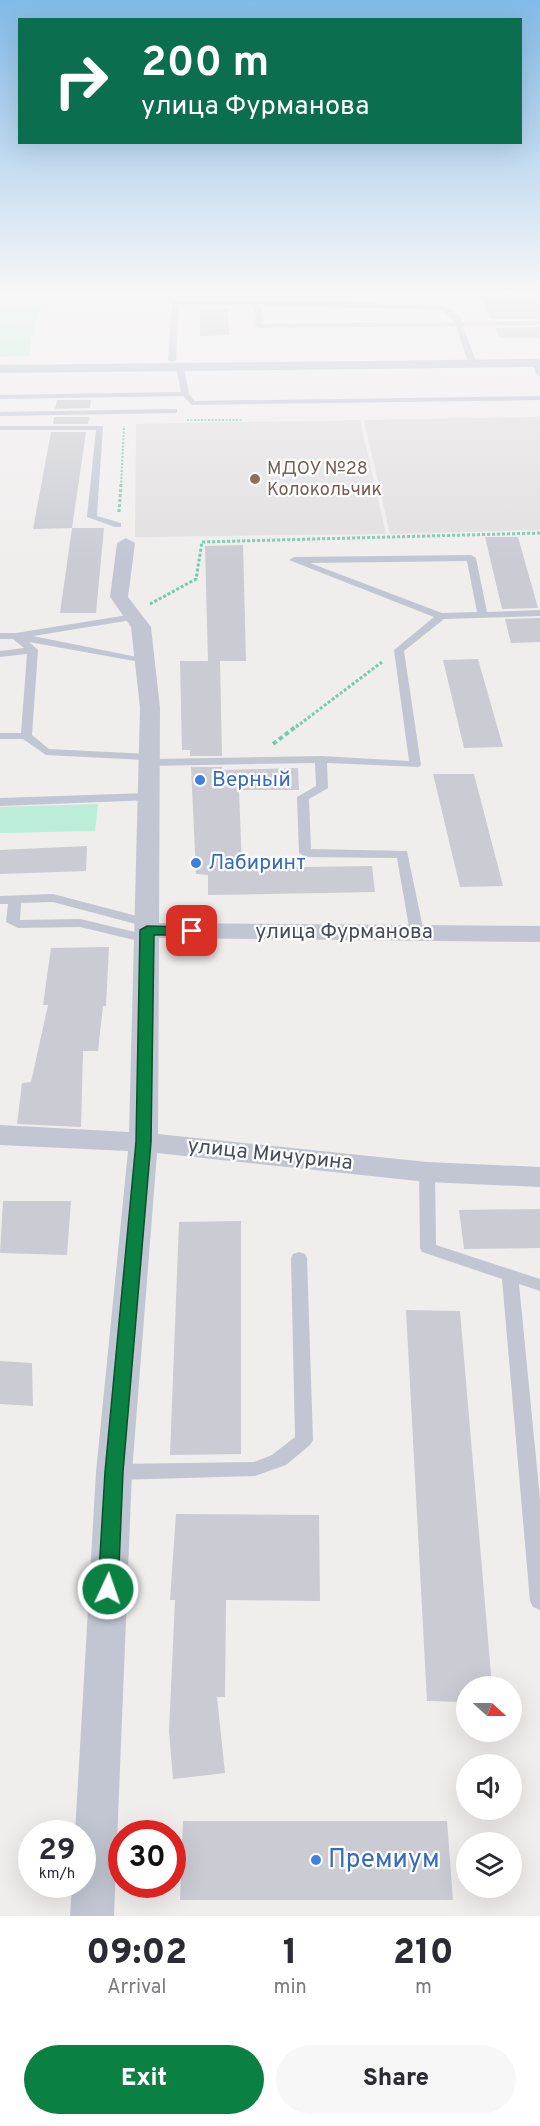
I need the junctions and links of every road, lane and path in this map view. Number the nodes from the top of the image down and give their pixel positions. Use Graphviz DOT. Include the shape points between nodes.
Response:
graph roads {
  1 [pos="182,384"];
  2 [pos="185,394"];
  3 [pos="0,397"];
  4 [pos="540,398"];
  5 [pos="174,411"];
  6 [pos="0,414"];
  7 [pos="250,419"];
  8 [pos="182,421"];
  9 [pos="133,422"];
  10 [pos="0,428"];
  11 [pos="118,525"];
  12 [pos="126,543"];
  13 [pos="483,613"];
  14 [pos="540,613"];
  15 [pos="441,616"];
  16 [pos="138,622"];
  17 [pos="0,634"];
  18 [pos="16,636"];
  19 [pos="33,650"];
  20 [pos="399,650"];
  21 [pos="0,654"];
  22 [pos="147,662"];
  23 [pos="0,736"];
  24 [pos="26,736"];
  25 [pos="321,759"];
  26 [pos="148,760"];
  27 [pos="251,760"];
  28 [pos="148,797"];
  29 [pos="0,802"];
  30 [pos="15,899"];
  31 [pos="0,900"];
  32 [pos="147,931"];
  33 [pos="417,933"];
  34 [pos="540,934"];
  35 [pos="0,1135"];
  36 [pos="143,1142"];
  37 [pos="427,1172"];
  38 [pos="540,1177"];
  39 [pos="299,1258"];
  40 [pos="510,1277"];
  41 [pos="540,1285"];
  42 [pos="114,1472"];
  43 [pos="540,1601"];
  44 [pos="92,1916"];
  1 -- 2 [label="lane"];
  2 -- 3 [label="lane"];
  2 -- 4 [label="lane" via="192,403"];
  5 -- 6 [label="lane"];
  7 -- 8 [label="path"];
  9 -- 11 [label="path" via="124,425"];
  10 -- 11 [label="lane" via="100,428 92,517"];
  12 -- 16 [label="street" via="119,597"];
  13 -- 14 [label="lane"];
  13 -- 15 [label="lane"];
  13 -- 15 [label="lane" via="471,558 294,560"];
  15 -- 20 [label="lane"];
  16 -- 18 [label="lane"];
  16 -- 22 [label="street"];
  17 -- 18 [label="lane"];
  18 -- 19 [label="lane"];
  18 -- 22 [label="lane"];
  19 -- 21 [label="lane"];
  19 -- 24 [label="lane"];
  20 -- 25 [label="lane" via="416,765"];
  20 -- 27 [label="path"];
  22 -- 26 [label="street"];
  23 -- 24 [label="lane"];
  24 -- 26 [label="lane" via="46,753"];
  25 -- 27 [label="lane"];
  25 -- 33 [label="lane" via="322,788 303,797 305,853 403,854"];
  26 -- 27 [label="lane"];
  26 -- 28 [label="street"];
  28 -- 29 [label="lane"];
  28 -- 32 [label="street"];
  30 -- 31 [label="lane"];
  30 -- 32 [label="lane" via="53,898"];
  30 -- 32 [label="lane" via="13,922 23,926 80,922"];
  32 -- 33 [label="street, улица Фурманова"];
  32 -- 36 [label="street"];
  33 -- 34 [label="street, улица Фурманова"];
  35 -- 36 [label="street, улица Мичурина"];
  36 -- 37 [label="street, улица Мичурина"];
  36 -- 42 [label="street"];
  37 -- 38 [label="street, улица Мичурина"];
  37 -- 40 [label="lane" via="428,1248"];
  39 -- 42 [label="lane" via="304,1440 279,1460 255,1469"];
  40 -- 41 [label="lane"];
  40 -- 43 [label="lane"];
  42 -- 44 [label="street"];
}
